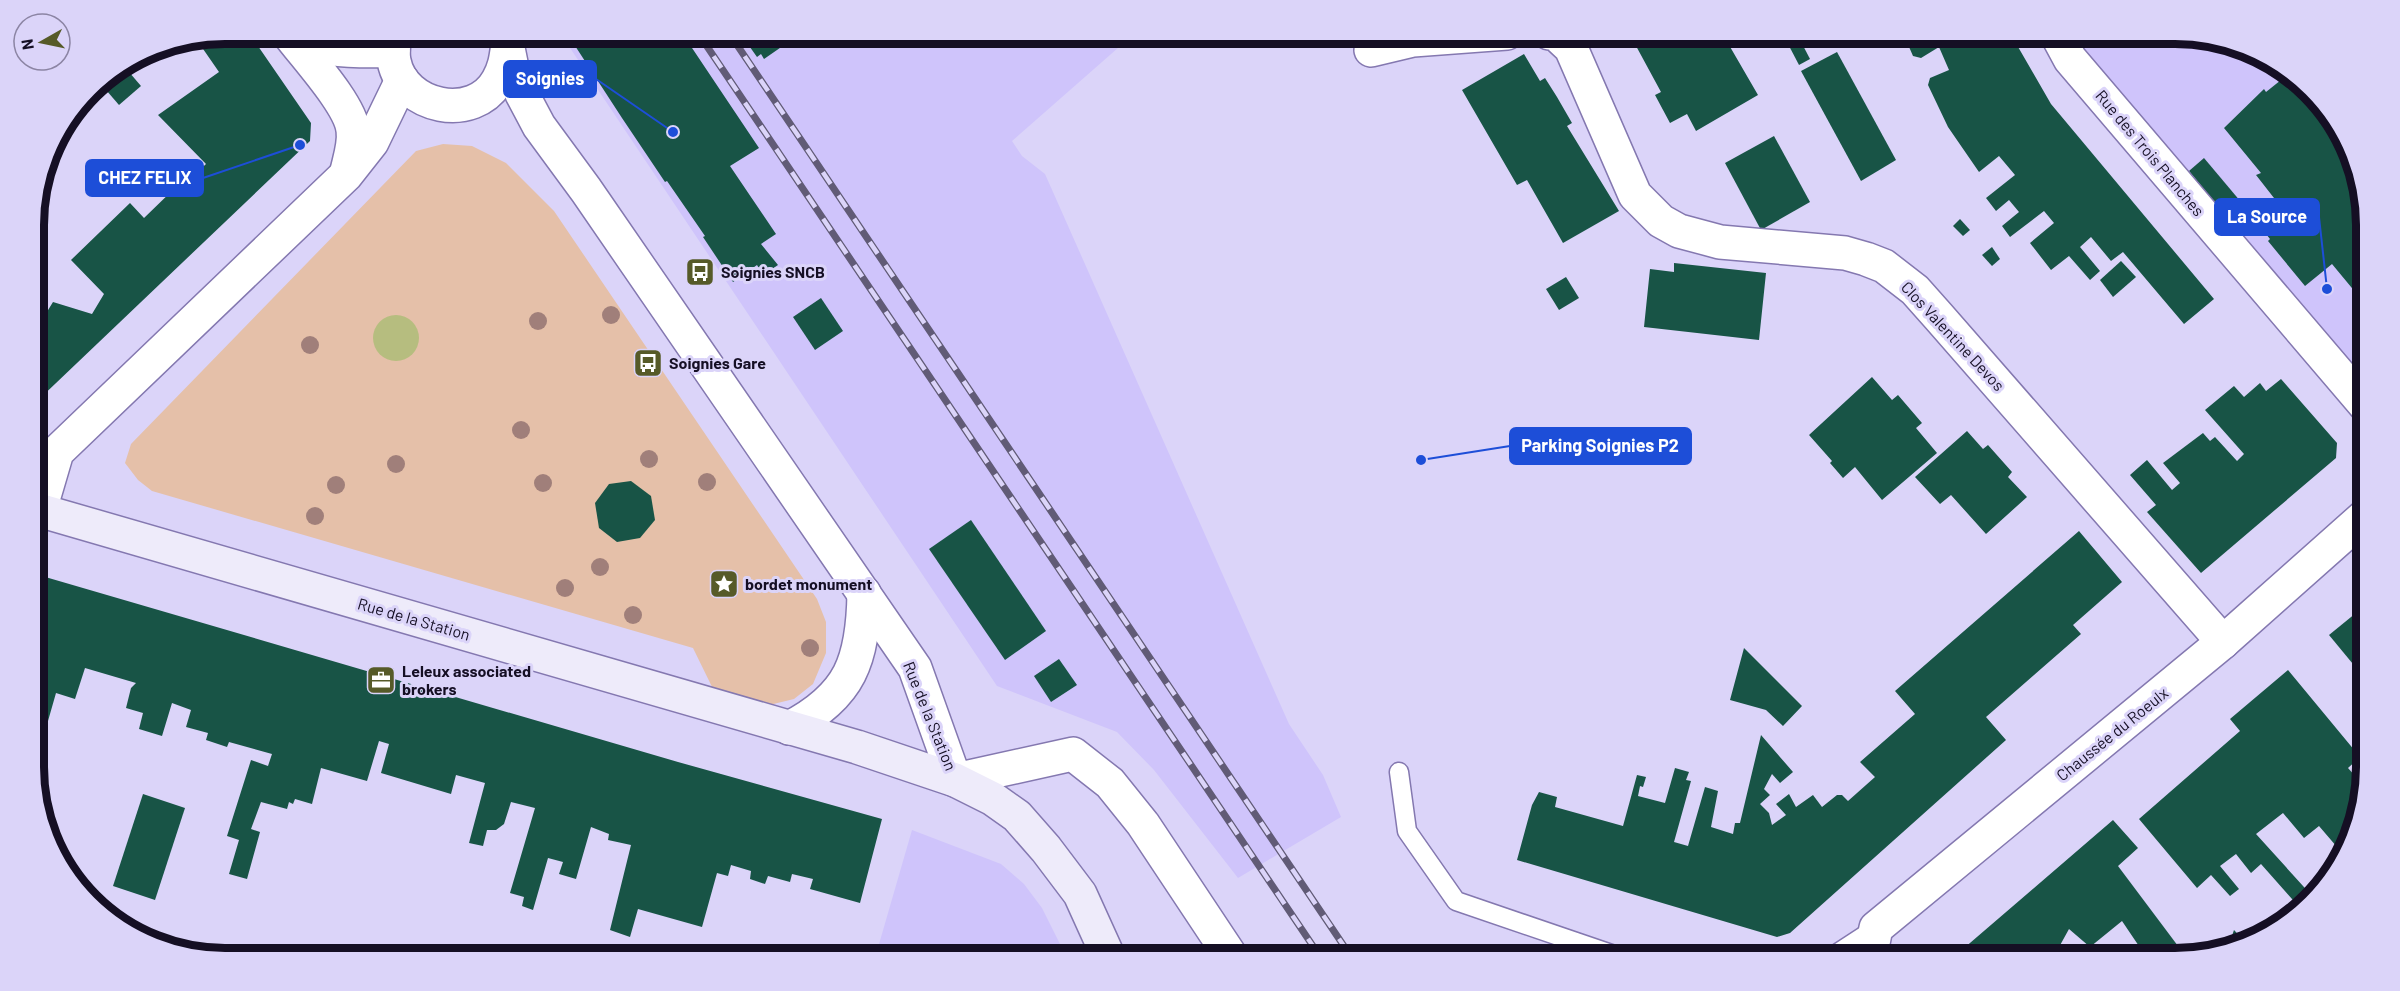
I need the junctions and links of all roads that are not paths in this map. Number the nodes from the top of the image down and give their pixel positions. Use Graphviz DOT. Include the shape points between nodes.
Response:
graph roads {
  1 [pos="1399,43"];
  2 [pos="1566,43"];
  3 [pos="2061,43"];
  4 [pos="297,44"];
  5 [pos="316,44"];
  6 [pos="506,44"];
  7 [pos="507,44"];
  8 [pos="1371,50"];
  9 [pos="397,54"];
  10 [pos="484,96"];
  11 [pos="539,126"];
  12 [pos="346,175"];
  13 [pos="2356,394"];
  14 [pos="44,489"];
  15 [pos="44,511"];
  16 [pos="2356,524"];
  17 [pos="864,593"];
  18 [pos="2223,642"];
  19 [pos="789,728"];
  20 [pos="1398,772"];
  21 [pos="955,780"];
  22 [pos="1873,943"];
  23 [pos="1225,947"];
  24 [pos="1592,947"];
  25 [pos="1104,948"];
  1 -- 8 [label="street"];
  2 -- 18 [label="street, Clos Valentine Devos" via="1635,195 1660,221 1679,231 1720,242 1845,253 1884,266 1915,290"];
  3 -- 13 [label="street, Rue des Trois Planches" via="2070,59"];
  4 -- 12 [label="street" via="347,108 354,130"];
  5 -- 9 [label="street" via="334,50"];
  6 -- 10 [label="street" via="506,64"];
  7 -- 11 [label="street, Rue de la Station" via="517,82"];
  9 -- 10 [label="street" via="414,93 430,102 448,106 467,104"];
  9 -- 12 [label="street, Rue de la Station" via="372,142"];
  10 -- 11 [label="street, Rue de la Station" via="501,98"];
  11 -- 17 [label="street, Rue de la Station"];
  12 -- 14 [label="street, Rue de la Station" via="57,452"];
  15 -- 19 [label="street, Rue de la Station"];
  16 -- 18 [label="street, Chaussée du Roeulx"];
  17 -- 19 [label="street" via="864,628 857,657 840,690 815,714"];
  17 -- 21 [label="street, Rue de la Station" via="915,668"];
  18 -- 22 [label="street, Chaussée du Roeulx"];
  19 -- 21 [label="street, Rue de la Station"];
  20 -- 24 [label="lane" via="1407,831 1456,901"];
  21 -- 23 [label="street" via="1073,754 1110,783 1143,824"];
  21 -- 25 [label="street, Rue de la Station" via="1017,816 1080,894"];
}
